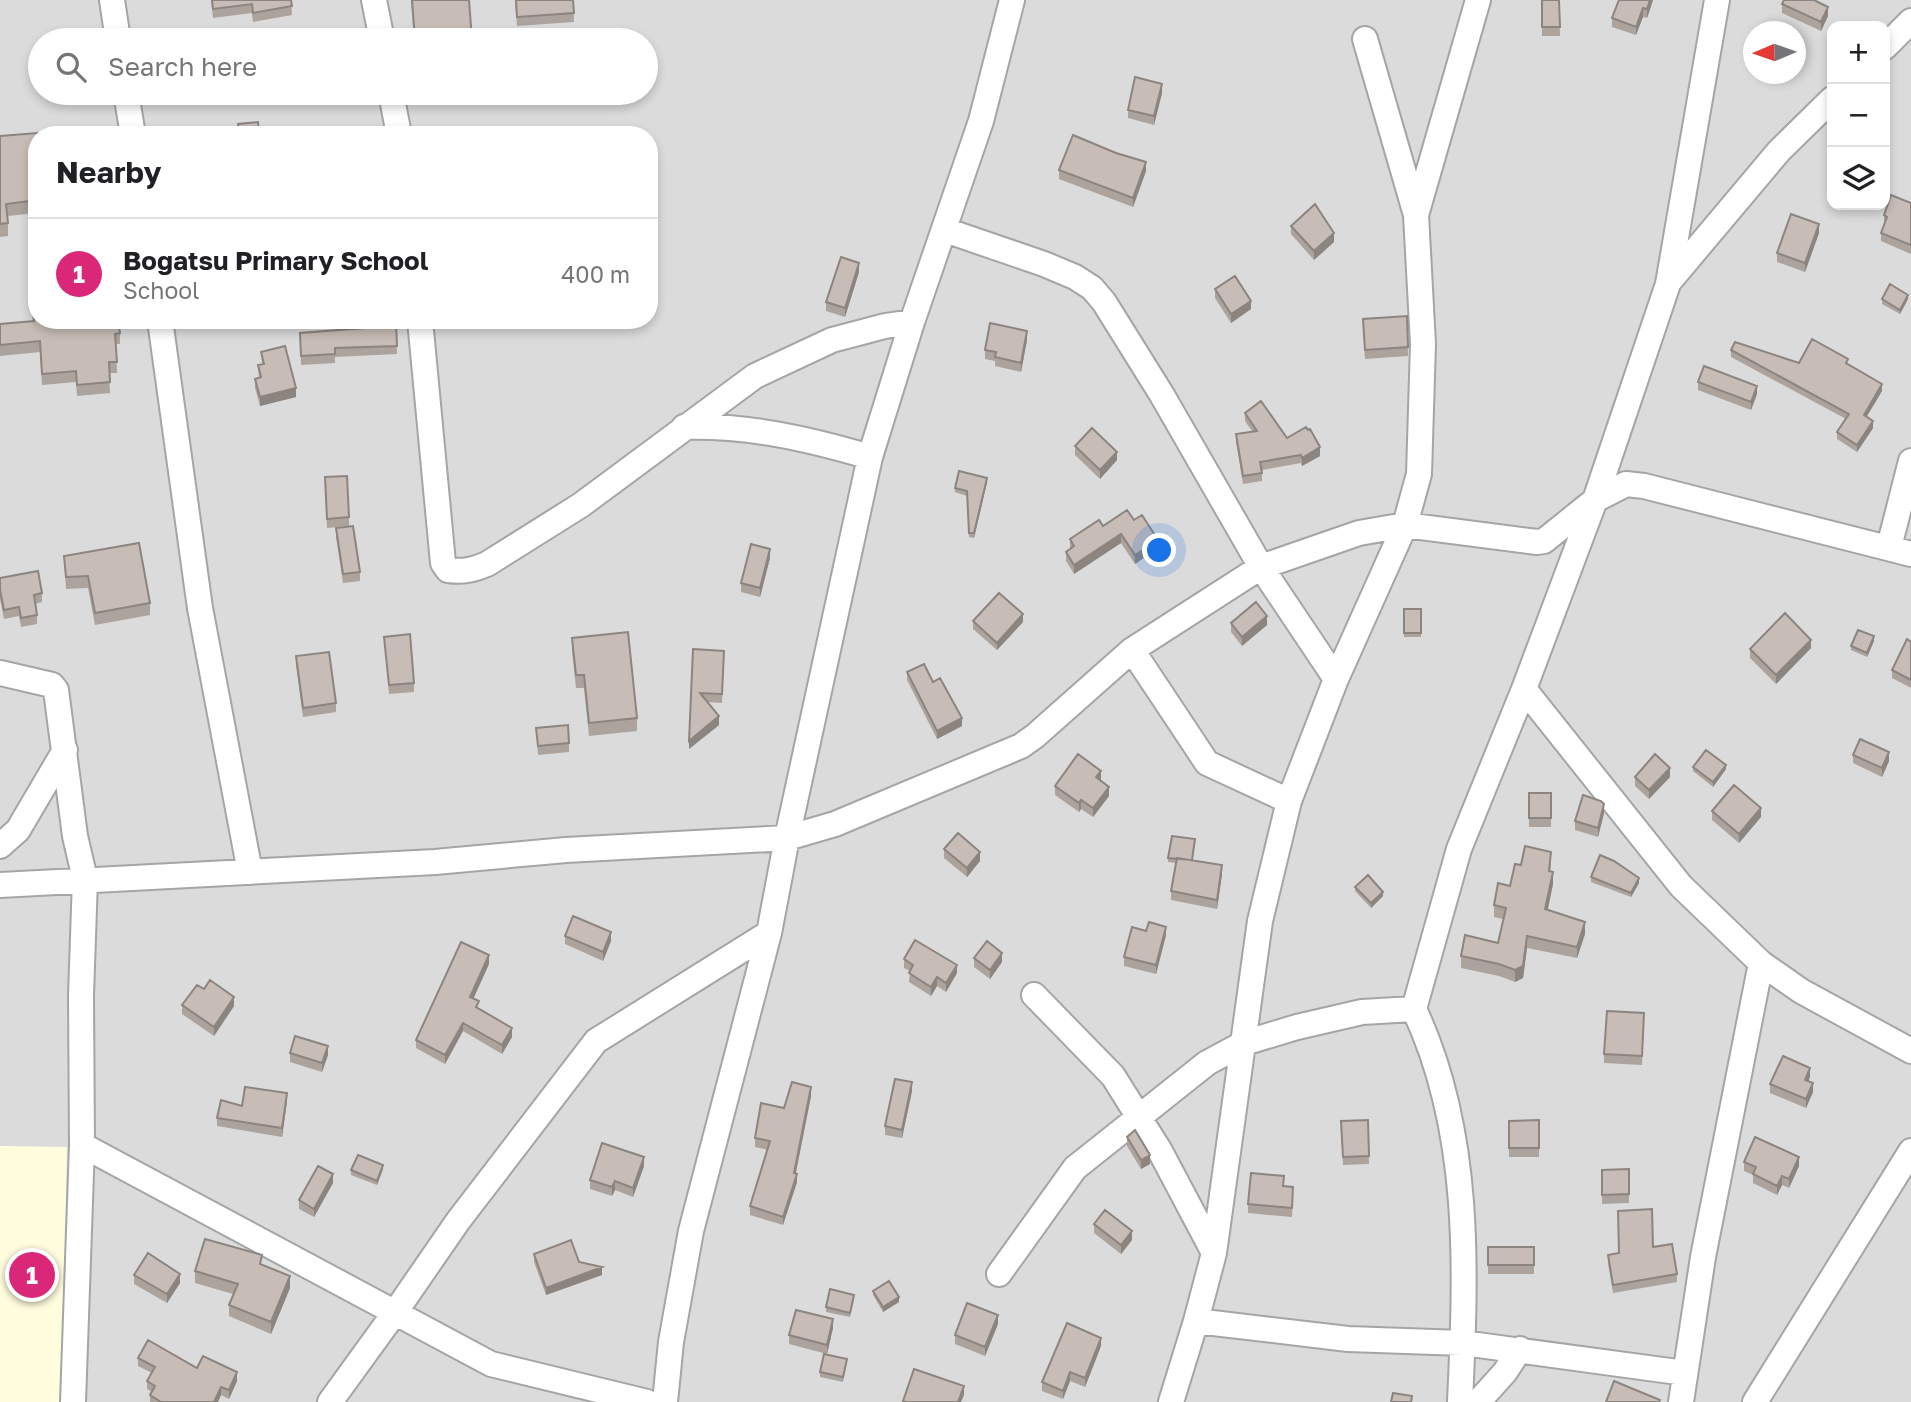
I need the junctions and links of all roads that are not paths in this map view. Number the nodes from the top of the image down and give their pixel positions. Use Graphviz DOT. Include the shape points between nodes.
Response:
graph roads {
  1 [pos="113,0"];
  2 [pos="374,0"];
  3 [pos="1012,0"];
  4 [pos="1478,0"];
  5 [pos="1717,0"];
  6 [pos="1911,21"];
  7 [pos="116,28"];
  8 [pos="380,28"];
  9 [pos="1365,39"];
  10 [pos="1890,42"];
  11 [pos="1827,104"];
  12 [pos="128,105"];
  13 [pos="393,105"];
  14 [pos="132,126"];
  15 [pos="397,126"];
  16 [pos="1416,215"];
  17 [pos="945,230"];
  18 [pos="1668,284"];
  19 [pos="912,322"];
  20 [pos="161,329"];
  21 [pos="421,329"];
  22 [pos="684,427"];
  23 [pos="870,457"];
  24 [pos="1911,461"];
  25 [pos="1595,500"];
  26 [pos="1405,525"];
  27 [pos="1900,550"];
  28 [pos="1261,567"];
  29 [pos="1132,650"];
  30 [pos="0,673"];
  31 [pos="1336,679"];
  32 [pos="1524,689"];
  33 [pos="65,750"];
  34 [pos="1289,801"];
  35 [pos="787,838"];
  36 [pos="0,846"];
  37 [pos="250,872"];
  38 [pos="85,879"];
  39 [pos="0,885"];
  40 [pos="769,933"];
  41 [pos="1761,963"];
  42 [pos="1034,995"];
  43 [pos="1414,1009"];
  44 [pos="1244,1043"];
  45 [pos="1911,1051"];
  46 [pos="1139,1115"];
  47 [pos="82,1145"];
  48 [pos="1911,1151"];
  49 [pos="1214,1253"];
  50 [pos="999,1274"];
  51 [pos="396,1311"];
  52 [pos="1196,1321"];
  53 [pos="1463,1343"];
  54 [pos="1521,1349"];
  55 [pos="1685,1373"];
  56 [pos="73,1402"];
  57 [pos="330,1402"];
  58 [pos="647,1402"];
  59 [pos="665,1402"];
  60 [pos="1171,1402"];
  61 [pos="1460,1402"];
  62 [pos="1478,1402"];
  63 [pos="1681,1402"];
  64 [pos="1755,1402"];
  1 -- 7 [label="street"];
  2 -- 8 [label="street"];
  3 -- 17 [label="street" via="981,121"];
  4 -- 16 [label="street"];
  5 -- 18 [label="street"];
  6 -- 10 [label="street"];
  9 -- 16 [label="street"];
  11 -- 18 [label="street" via="1779,151"];
  12 -- 14 [label="street"];
  13 -- 15 [label="street"];
  16 -- 26 [label="street" via="1423,344 1421,460"];
  17 -- 19 [label="street"];
  17 -- 28 [label="street" via="1044,264 1093,288 1162,395"];
  18 -- 25 [label="street"];
  19 -- 22 [label="street" via="832,340 755,376"];
  19 -- 23 [label="street"];
  20 -- 37 [label="street" via="201,608"];
  21 -- 22 [label="street" via="443,563 448,570 470,571 487,564 581,505"];
  22 -- 23 [label="street" via="720,426 783,435"];
  23 -- 35 [label="street"];
  24 -- 27 [label="street"];
  25 -- 26 [label="street" via="1537,542"];
  25 -- 27 [label="street" via="1634,484"];
  25 -- 32 [label="street"];
  26 -- 28 [label="street" via="1359,533"];
  26 -- 31 [label="street"];
  28 -- 29 [label="street"];
  28 -- 31 [label="street"];
  29 -- 34 [label="street" via="1207,763"];
  29 -- 35 [label="street" via="1021,746 835,824"];
  30 -- 33 [label="street" via="52,685"];
  31 -- 34 [label="street"];
  32 -- 41 [label="street" via="1681,886"];
  32 -- 43 [label="street" via="1459,849"];
  33 -- 36 [label="street" via="18,830"];
  33 -- 38 [label="street" via="73,825"];
  34 -- 44 [label="street" via="1259,921"];
  35 -- 37 [label="street"];
  35 -- 40 [label="street"];
  37 -- 38 [label="street"];
  38 -- 39 [label="street"];
  38 -- 47 [label="street"];
  40 -- 51 [label="street" via="596,1041 458,1220"];
  40 -- 59 [label="street" via="691,1231"];
  41 -- 45 [label="street" via="1801,991"];
  41 -- 55 [label="street"];
  42 -- 46 [label="street" via="1113,1076"];
  43 -- 44 [label="street" via="1362,1012"];
  43 -- 53 [label="street" via="1446,1098 1459,1168 1465,1257"];
  44 -- 46 [label="street" via="1207,1063"];
  44 -- 49 [label="street"];
  46 -- 49 [label="street"];
  46 -- 50 [label="street" via="1075,1168"];
  47 -- 51 [label="street"];
  47 -- 56 [label="street"];
  48 -- 64 [label="street"];
  49 -- 52 [label="street"];
  51 -- 57 [label="street"];
  51 -- 58 [label="street" via="491,1364"];
  52 -- 53 [label="street" via="1348,1339"];
  52 -- 60 [label="street"];
  53 -- 54 [label="street"];
  53 -- 61 [label="street"];
  54 -- 55 [label="street"];
  54 -- 62 [label="street"];
  55 -- 63 [label="street"];
}
